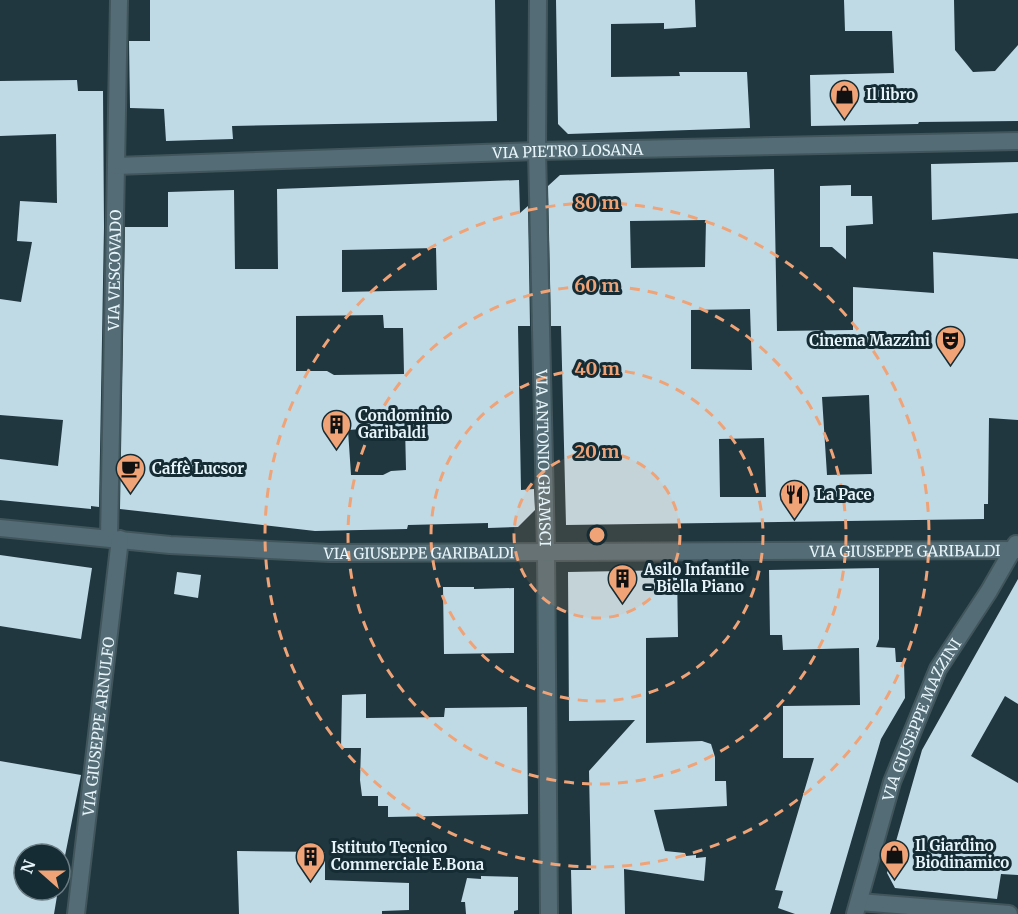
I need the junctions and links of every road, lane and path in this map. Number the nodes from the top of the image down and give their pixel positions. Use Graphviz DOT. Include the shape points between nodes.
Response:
graph roads {
  1 [pos="120,0"];
  2 [pos="537,0"];
  3 [pos="1018,141"];
  4 [pos="537,150"];
  5 [pos="116,166"];
  6 [pos="0,528"];
  7 [pos="115,538"];
  8 [pos="1017,547"];
  9 [pos="546,551"];
  10 [pos="857,908"];
  11 [pos="76,914"];
  12 [pos="549,914"];
  13 [pos="1010,914"];
  1 -- 5 [label="street, VIA VESCOVADO"];
  2 -- 4 [label="street, VIA ANTONIO GRAMSCI"];
  3 -- 4 [label="street, VIA PIETRO LOSANA"];
  4 -- 5 [label="street, VIA PIETRO LOSANA"];
  4 -- 9 [label="street, VIA ANTONIO GRAMSCI"];
  5 -- 7 [label="street, VIA VESCOVADO"];
  6 -- 7 [label="street, VIA GIUSEPPE GARIBALDI"];
  7 -- 9 [label="street, VIA GIUSEPPE GARIBALDI" via="220,549 330,553"];
  7 -- 11 [label="street, VIA GIUSEPPE ARNULFO"];
  8 -- 9 [label="street, VIA GIUSEPPE GARIBALDI"];
  8 -- 10 [label="street, VIA GIUSEPPE MAZZINI" via="938,669 892,782"];
  9 -- 12 [label="street, VIA ANTONIO GRAMSCI"];
  10 -- 13 [label="street"];
}
